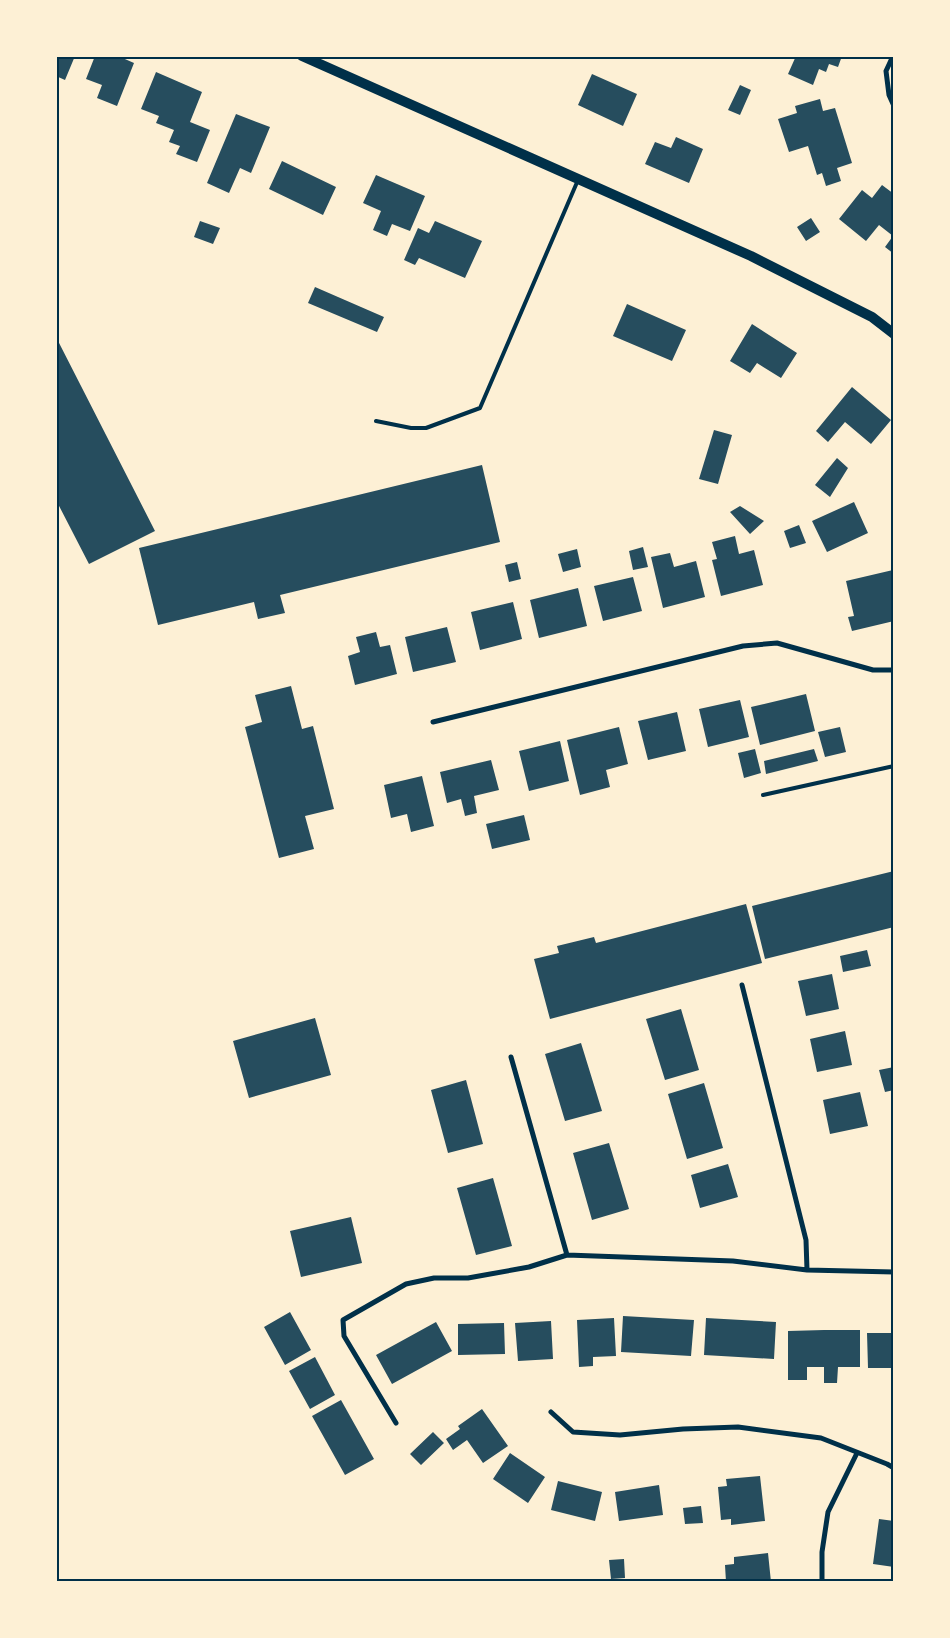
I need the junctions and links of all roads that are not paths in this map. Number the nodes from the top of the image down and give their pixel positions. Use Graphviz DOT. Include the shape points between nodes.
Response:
graph roads {
  1 [pos="302,56"];
  2 [pos="893,56"];
  3 [pos="894,106"];
  4 [pos="578,180"];
  5 [pos="894,334"];
  6 [pos="376,422"];
  7 [pos="894,670"];
  8 [pos="433,722"];
  9 [pos="894,766"];
  10 [pos="763,795"];
  11 [pos="742,985"];
  12 [pos="512,1057"];
  13 [pos="567,1255"];
  14 [pos="807,1270"];
  15 [pos="894,1272"];
  16 [pos="550,1412"];
  17 [pos="396,1423"];
  18 [pos="857,1453"];
  19 [pos="894,1468"];
  20 [pos="822,1582"];
  1 -- 4 [label="main road"];
  2 -- 3 [label="street" via="886,71"];
  4 -- 5 [label="main road" via="752,256 872,317"];
  4 -- 6 [label="lane" via="480,408 426,428"];
  7 -- 8 [label="street" via="873,670 777,643 743,646"];
  9 -- 10 [label="lane"];
  11 -- 14 [label="street" via="806,1240"];
  12 -- 13 [label="street"];
  13 -- 14 [label="street" via="733,1261"];
  13 -- 17 [label="street" via="529,1267 486,1275 434,1278 406,1284 343,1320 344,1336"];
  14 -- 15 [label="street"];
  16 -- 18 [label="street" via="573,1432 620,1435 738,1427 822,1438"];
  18 -- 19 [label="street"];
  18 -- 20 [label="street" via="828,1512 822,1552"];
}
